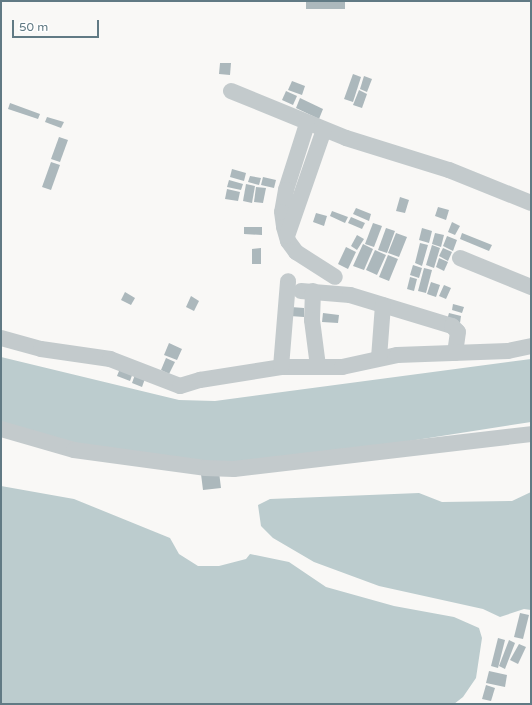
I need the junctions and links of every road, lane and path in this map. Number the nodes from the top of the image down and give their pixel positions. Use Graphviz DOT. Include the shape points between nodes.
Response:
graph roads {
  1 [pos="231,91"];
  2 [pos="307,124"];
  3 [pos="324,130"];
  4 [pos="531,203"];
  5 [pos="287,236"];
  6 [pos="460,258"];
  7 [pos="335,277"];
  8 [pos="531,287"];
  9 [pos="301,288"];
  10 [pos="383,306"];
  11 [pos="1,338"];
  12 [pos="531,346"];
  13 [pos="455,353"];
  14 [pos="379,358"];
  15 [pos="281,366"];
  16 [pos="318,366"];
  17 [pos="1,429"];
  18 [pos="531,434"];
  1 -- 2 [label="street"];
  2 -- 3 [label="street"];
  2 -- 5 [label="street" via="286,190 282,212"];
  3 -- 4 [label="street" via="449,170"];
  3 -- 5 [label="street"];
  5 -- 7 [label="street" via="296,252"];
  6 -- 8 [label="street"];
  9 -- 10 [label="street" via="350,295"];
  9 -- 15 [label="street"];
  9 -- 16 [label="street" via="312,320"];
  10 -- 13 [label="street" via="456,328"];
  10 -- 14 [label="street"];
  11 -- 15 [label="street" via="41,349 110,360 180,386 200,380"];
  12 -- 13 [label="street" via="508,351"];
  13 -- 14 [label="street"];
  14 -- 16 [label="street" via="342,367"];
  15 -- 16 [label="street"];
  17 -- 18 [label="street" via="74,450 205,468 234,469"];
}
